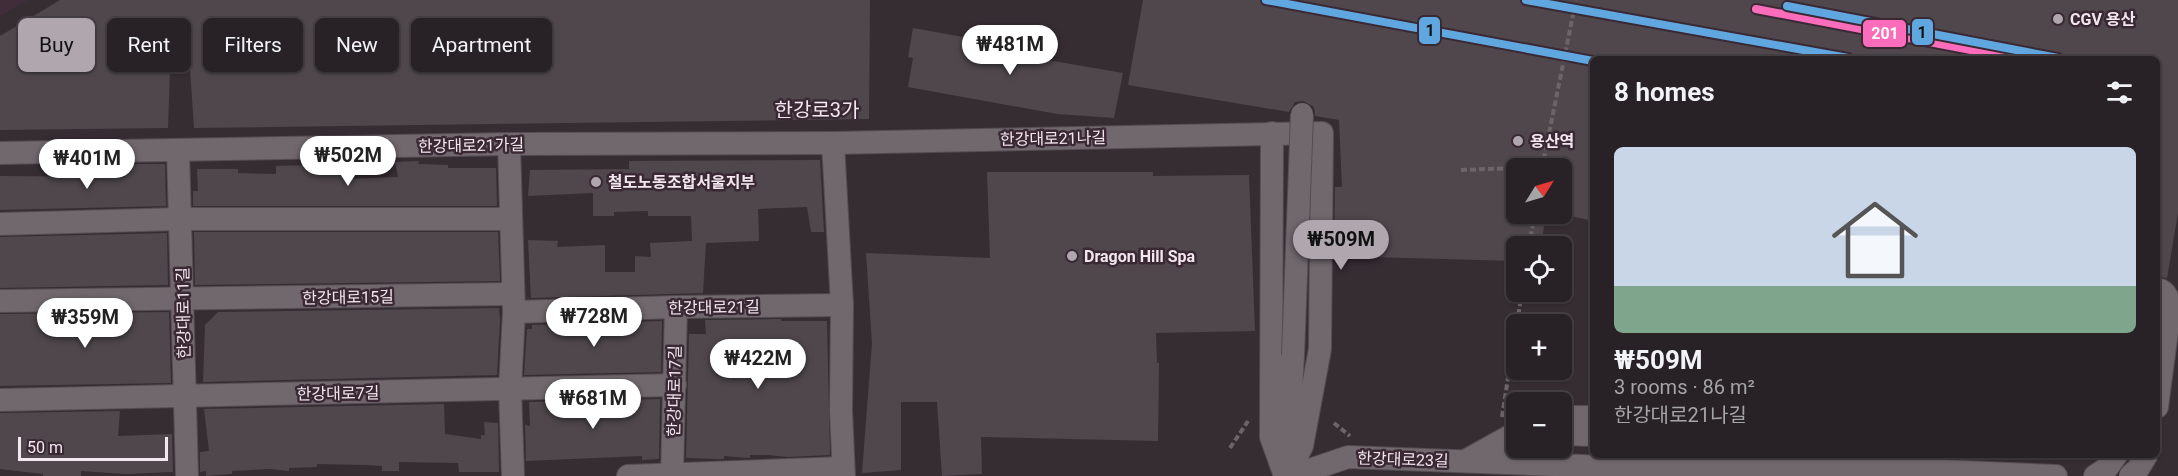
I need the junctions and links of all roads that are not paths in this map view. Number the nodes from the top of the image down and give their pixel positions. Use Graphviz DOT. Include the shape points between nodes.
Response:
graph roads {
  1 [pos="1302,114"];
  2 [pos="1272,133"];
  3 [pos="833,143"];
  4 [pos="509,144"];
  5 [pos="178,150"];
  6 [pos="0,153"];
  7 [pos="180,219"];
  8 [pos="511,219"];
  9 [pos="0,224"];
  10 [pos="2160,290"];
  11 [pos="183,299"];
  12 [pos="0,301"];
  13 [pos="513,303"];
  14 [pos="842,305"];
  15 [pos="2161,305"];
  16 [pos="676,307"];
  17 [pos="2160,330"];
  18 [pos="675,386"];
  19 [pos="510,389"];
  20 [pos="184,396"];
  21 [pos="0,400"];
  22 [pos="1572,417"];
  23 [pos="1590,417"];
  24 [pos="1506,434"];
  25 [pos="1572,434"];
  26 [pos="1590,435"];
  27 [pos="1822,458"];
  28 [pos="1916,458"];
  29 [pos="2114,458"];
  30 [pos="2145,458"];
  31 [pos="1463,462"];
  32 [pos="1890,470"];
  33 [pos="1595,471"];
  34 [pos="1846,471"];
  35 [pos="844,472"];
  36 [pos="672,475"];
  37 [pos="187,476"];
  38 [pos="513,476"];
  39 [pos="628,476"];
  40 [pos="1286,476"];
  41 [pos="1292,476"];
  42 [pos="2056,476"];
  43 [pos="2095,476"];
  44 [pos="2130,476"];
  1 -- 40 [label="street, bridge"];
  2 -- 3 [label="street, 한강대로21나길"];
  2 -- 40 [label="street" via="1271,437"];
  2 -- 40 [label="street, 한강대로21나길" via="1322,133 1320,349 1302,446"];
  3 -- 4 [label="street, 한강대로21가길"];
  3 -- 14 [label="street"];
  4 -- 5 [label="street, 한강대로21가길"];
  4 -- 8 [label="street"];
  5 -- 6 [label="street, 한강대로21가길"];
  5 -- 7 [label="street, 한강대로11길"];
  7 -- 8 [label="street"];
  7 -- 9 [label="street"];
  7 -- 11 [label="street, 한강대로11길"];
  8 -- 13 [label="street"];
  10 -- 15 [label="street" via="2167,296"];
  11 -- 12 [label="street"];
  11 -- 13 [label="street, 한강대로15길"];
  11 -- 20 [label="street, 한강대로11길"];
  13 -- 16 [label="street, 한강대로21길"];
  13 -- 19 [label="street"];
  14 -- 16 [label="street, 한강대로21길"];
  14 -- 35 [label="street"];
  15 -- 17 [label="street"];
  16 -- 18 [label="street, 한강대로17길"];
  18 -- 19 [label="street, 한강대로7길"];
  18 -- 36 [label="street, 한강대로17길"];
  19 -- 20 [label="street, 한강대로7길"];
  19 -- 38 [label="street"];
  20 -- 21 [label="street, 한강대로7길"];
  20 -- 37 [label="street, 한강대로11길"];
  22 -- 23 [label="street"];
  24 -- 31 [label="street"];
  25 -- 26 [label="street"];
  27 -- 34 [label="street"];
  28 -- 32 [label="street"];
  29 -- 43 [label="street"];
  30 -- 44 [label="street, bridge"];
  31 -- 33 [label="street, 한강대로23길"];
  31 -- 41 [label="street, 한강대로23길" via="1348,457"];
  32 -- 34 [label="street, 한강대로23길"];
  32 -- 42 [label="street, 한강대로23길"];
  33 -- 34 [label="street, 한강대로23길"];
  35 -- 36 [label="street"];
  36 -- 39 [label="street"];
}
